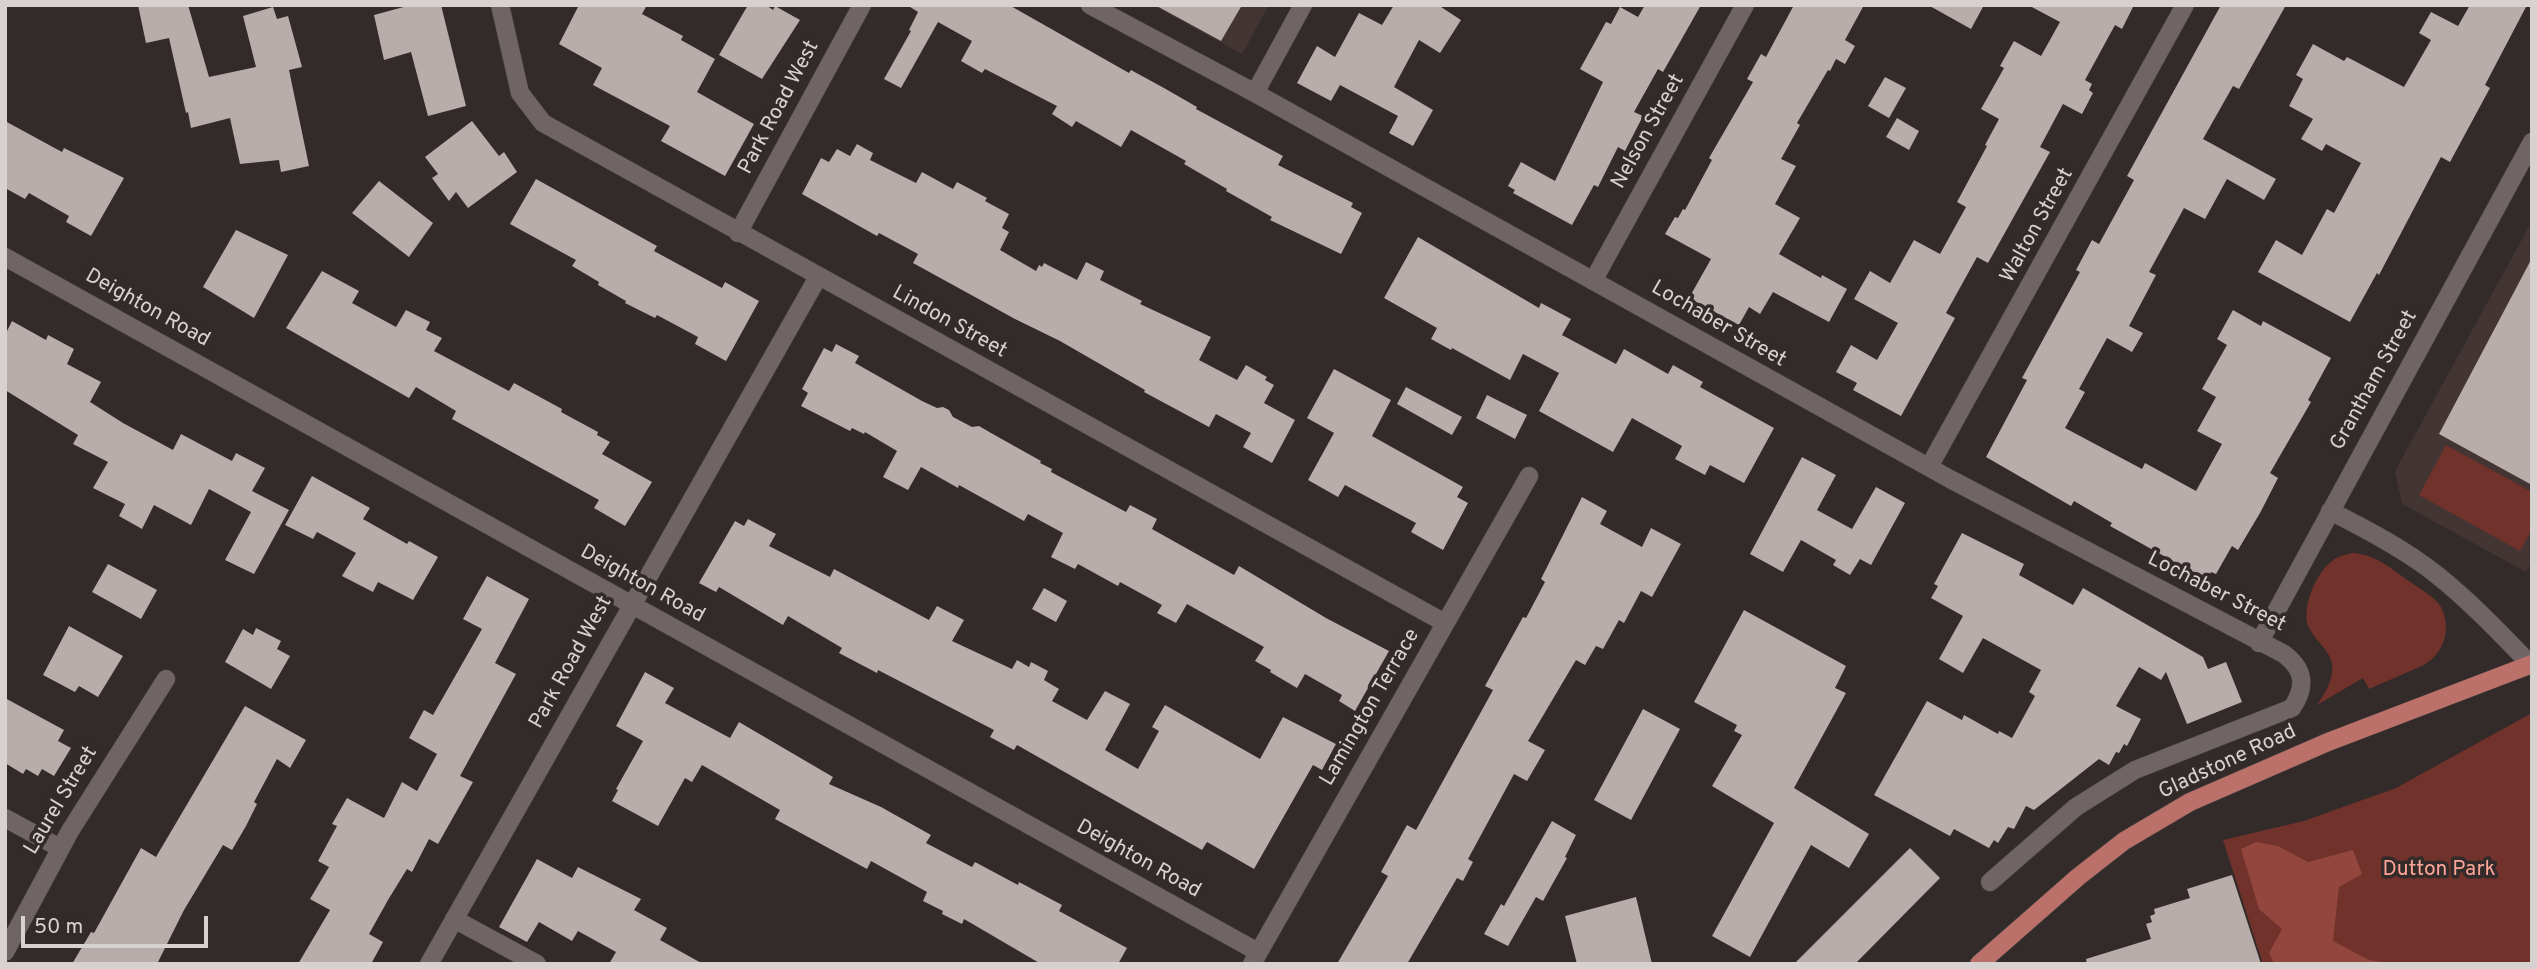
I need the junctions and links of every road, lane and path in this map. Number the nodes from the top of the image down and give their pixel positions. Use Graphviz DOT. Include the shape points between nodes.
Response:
graph roads {
  1 [pos="500,5"];
  2 [pos="862,5"];
  3 [pos="1090,5"];
  4 [pos="1303,5"];
  5 [pos="1745,5"];
  6 [pos="2185,5"];
  7 [pos="1255,93"];
  8 [pos="2532,142"];
  9 [pos="738,233"];
  10 [pos="5,257"];
  11 [pos="818,277"];
  12 [pos="1593,281"];
  13 [pos="1929,467"];
  14 [pos="1529,476"];
  15 [pos="2330,511"];
  16 [pos="631,605"];
  17 [pos="1445,623"];
  18 [pos="2259,643"];
  19 [pos="2531,665"];
  20 [pos="166,679"];
  21 [pos="2300,696"];
  22 [pos="5,818"];
  23 [pos="60,848"];
  24 [pos="1990,882"];
  25 [pos="454,919"];
  26 [pos="5,952"];
  27 [pos="1255,958"];
  28 [pos="434,962"];
  29 [pos="537,964"];
  30 [pos="1979,964"];
  1 -- 9 [label="street, Lindon Street" via="520,93 543,123"];
  2 -- 9 [label="street, Park Road West"];
  3 -- 7 [label="street, Lochaber Street"];
  4 -- 7 [label="street"];
  5 -- 12 [label="street, Nelson Street"];
  6 -- 13 [label="street, Walton Street"];
  7 -- 12 [label="street, Lochaber Street"];
  8 -- 15 [label="street, Grantham Street"];
  9 -- 11 [label="street, Lindon Street"];
  10 -- 16 [label="street, Deighton Road"];
  11 -- 16 [label="street, Park Road West"];
  11 -- 17 [label="street, Lindon Street"];
  12 -- 13 [label="street, Lochaber Street"];
  13 -- 18 [label="street, Lochaber Street"];
  14 -- 17 [label="street, Lamington Terrace"];
  15 -- 18 [label="street, Grantham Street"];
  15 -- 19 [label="street" via="2435,573"];
  16 -- 25 [label="street, Park Road West"];
  16 -- 27 [label="street, Deighton Road"];
  17 -- 27 [label="street, Lamington Terrace"];
  18 -- 21 [label="street, Lochaber Street" via="2294,662 2302,680"];
  19 -- 30 [label="main road, Gladstone Road" via="2328,742 2190,802 2124,841"];
  20 -- 23 [label="street, Laurel Street"];
  21 -- 24 [label="street, Gladstone Road" via="2292,708 2111,784 2076,807"];
  22 -- 23 [label="street"];
  23 -- 26 [label="street, Laurel Street"];
  25 -- 28 [label="street, Park Road West"];
  25 -- 29 [label="street"];
}
